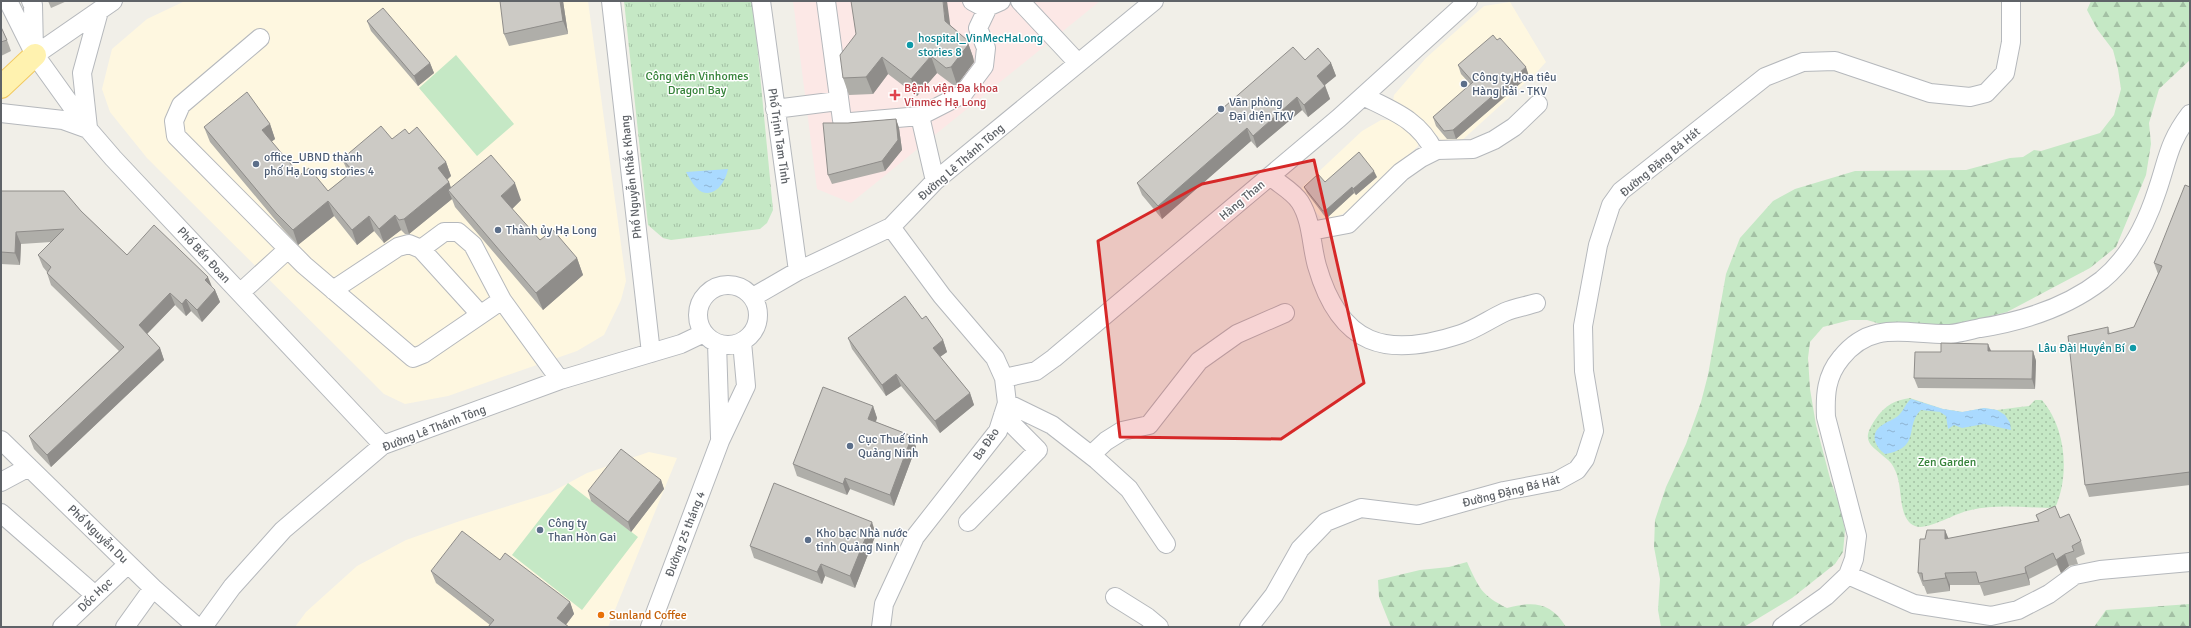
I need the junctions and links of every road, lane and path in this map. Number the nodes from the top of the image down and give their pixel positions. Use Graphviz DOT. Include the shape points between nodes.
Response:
graph roads {
  1 [pos="8,1"];
  2 [pos="31,1"];
  3 [pos="611,1"];
  4 [pos="761,1"];
  5 [pos="826,1"];
  6 [pos="1020,1"];
  7 [pos="1154,1"];
  8 [pos="1468,1"];
  9 [pos="2011,1"];
  10 [pos="987,3"];
  11 [pos="106,6"];
  12 [pos="260,38"];
  13 [pos="34,55"];
  14 [pos="1078,64"];
  15 [pos="1,87"];
  16 [pos="1363,96"];
  17 [pos="838,101"];
  18 [pos="1538,104"];
  19 [pos="775,109"];
  20 [pos="1,113"];
  21 [pos="2190,114"];
  22 [pos="920,116"];
  23 [pos="88,129"];
  24 [pos="1434,151"];
  25 [pos="1270,176"];
  26 [pos="935,181"];
  27 [pos="891,227"];
  28 [pos="1311,231"];
  29 [pos="288,249"];
  30 [pos="421,249"];
  31 [pos="798,272"];
  32 [pos="333,290"];
  33 [pos="240,293"];
  34 [pos="753,297"];
  35 [pos="502,300"];
  36 [pos="1536,302"];
  37 [pos="1285,313"];
  38 [pos="480,314"];
  39 [pos="710,338"];
  40 [pos="742,342"];
  41 [pos="651,353"];
  42 [pos="1004,378"];
  43 [pos="560,380"];
  44 [pos="1005,409"];
  45 [pos="1,440"];
  46 [pos="720,441"];
  47 [pos="383,445"];
  48 [pos="1090,455"];
  49 [pos="29,467"];
  50 [pos="1,482"];
  51 [pos="1,513"];
  52 [pos="968,522"];
  53 [pos="1166,544"];
  54 [pos="2190,562"];
  55 [pos="128,564"];
  56 [pos="1848,575"];
  57 [pos="153,588"];
  58 [pos="95,595"];
  59 [pos="1115,597"];
  60 [pos="62,627"];
  61 [pos="125,627"];
  62 [pos="197,627"];
  63 [pos="203,627"];
  64 [pos="650,627"];
  65 [pos="881,627"];
  66 [pos="1159,627"];
  67 [pos="1249,627"];
  68 [pos="1782,627"];
  1 -- 13 [label="street, Phố Bến Đoan"];
  2 -- 13 [label="street"];
  3 -- 41 [label="street, Phố Nguyễn Khắc Khang"];
  4 -- 19 [label="street, Phố Trịnh Tam Tỉnh"];
  5 -- 17 [label="street"];
  6 -- 14 [label="street"];
  7 -- 14 [label="street, Đường Lê Thánh Tông"];
  8 -- 16 [label="street, Hàng Than"];
  9 -- 67 [label="street, Đường Đặng Bá Hát" via="2011,42 2005,73 1986,93 1970,97 1930,94 1835,61 1803,62 1765,77 1621,191 1612,206 1598,245 1584,326 1584,372 1594,431 1585,459 1577,470 1557,481 1504,491 1418,515 1361,508 1326,522 1300,549 1274,595"];
  10 -- 22 [label="street" via="978,28 986,48 984,66 963,94"];
  11 -- 13 [label="street"];
  11 -- 23 [label="street" via="82,73"];
  12 -- 29 [label="street" via="181,105 174,121 176,136"];
  13 -- 15 [label="main road"];
  13 -- 23 [label="street, Phố Bến Đoan"];
  14 -- 26 [label="street, Đường Lê Thánh Tông"];
  16 -- 24 [label="street" via="1417,125 1427,136"];
  16 -- 25 [label="street, Hàng Than"];
  17 -- 19 [label="street"];
  17 -- 22 [label="street" via="842,120 851,122"];
  18 -- 24 [label="street" via="1514,127 1494,140 1473,149"];
  19 -- 31 [label="street, Phố Trịnh Tam Tỉnh"];
  20 -- 23 [label="street" via="63,120"];
  21 -- 56 [label="street" via="2178,130 2167,153 2157,191 2140,233 2126,256 2103,279 2073,300 2034,316 1999,325 1950,334 1916,331 1868,335 1850,346 1836,364 1828,380 1826,418 1857,536 1854,559"];
  22 -- 26 [label="street"];
  23 -- 33 [label="street, Phố Bến Đoan" via="112,158"];
  24 -- 28 [label="street" via="1401,172 1348,224"];
  25 -- 28 [label="street" via="1300,201"];
  25 -- 42 [label="street, Hàng Than" via="1054,358 1036,371"];
  26 -- 27 [label="street, Đường Lê Thánh Tông"];
  27 -- 31 [label="street, Đường Lê Thánh Tông"];
  27 -- 42 [label="street, Ba Đèo" via="942,296 995,358"];
  28 -- 36 [label="street" via="1314,253 1329,300 1348,326 1378,344 1404,346 1462,334 1506,312"];
  29 -- 32 [label="street"];
  29 -- 33 [label="street"];
  30 -- 32 [label="street" via="409,244 398,247"];
  30 -- 35 [label="street" via="444,232 458,232 473,245"];
  30 -- 38 [label="street"];
  31 -- 34 [label="street, Đường Lê Thánh Tông"];
  32 -- 38 [label="street" via="412,358 423,354"];
  33 -- 47 [label="street, Phố Bến Đoan"];
  34 -- 39 [label="street" via="743,289 730,284 710,291 702,300 698,317"];
  34 -- 40 [label="street" via="758,322 749,337"];
  35 -- 38 [label="street"];
  35 -- 43 [label="street"];
  37 -- 48 [label="street" via="1237,334 1199,361 1149,425 1122,431"];
  39 -- 40 [label="street" via="734,345"];
  39 -- 41 [label="street, Đường Lê Thánh Tông"];
  39 -- 46 [label="street, Đường 25 tháng 4"];
  40 -- 46 [label="street, Đường 25 tháng 4" via="746,386"];
  41 -- 43 [label="street, Đường Lê Thánh Tông"];
  42 -- 44 [label="street, Ba Đèo"];
  43 -- 47 [label="street, Đường Lê Thánh Tông"];
  44 -- 48 [label="street" via="1052,425"];
  44 -- 52 [label="street" via="1038,450"];
  44 -- 65 [label="street, Ba Đèo" via="998,431 915,537 884,604"];
  45 -- 49 [label="street, Phố Nguyễn Du"];
  46 -- 64 [label="street, Đường 25 tháng 4"];
  47 -- 63 [label="street, Đường Lê Thánh Tông" via="284,530 232,587"];
  48 -- 53 [label="street" via="1129,489"];
  49 -- 50 [label="street"];
  49 -- 55 [label="street, Phố Nguyễn Du"];
  51 -- 58 [label="street"];
  54 -- 56 [label="street" via="2100,570 2075,576 2049,594 2018,610 1991,616 1914,604"];
  55 -- 57 [label="street, Phố Nguyễn Du"];
  55 -- 58 [label="street, Dốc Học"];
  56 -- 68 [label="street" via="1826,596"];
  57 -- 61 [label="street"];
  57 -- 62 [label="street, Phố Nguyễn Du"];
  58 -- 60 [label="street, Dốc Học"];
  59 -- 66 [label="street" via="1147,616"];
}
